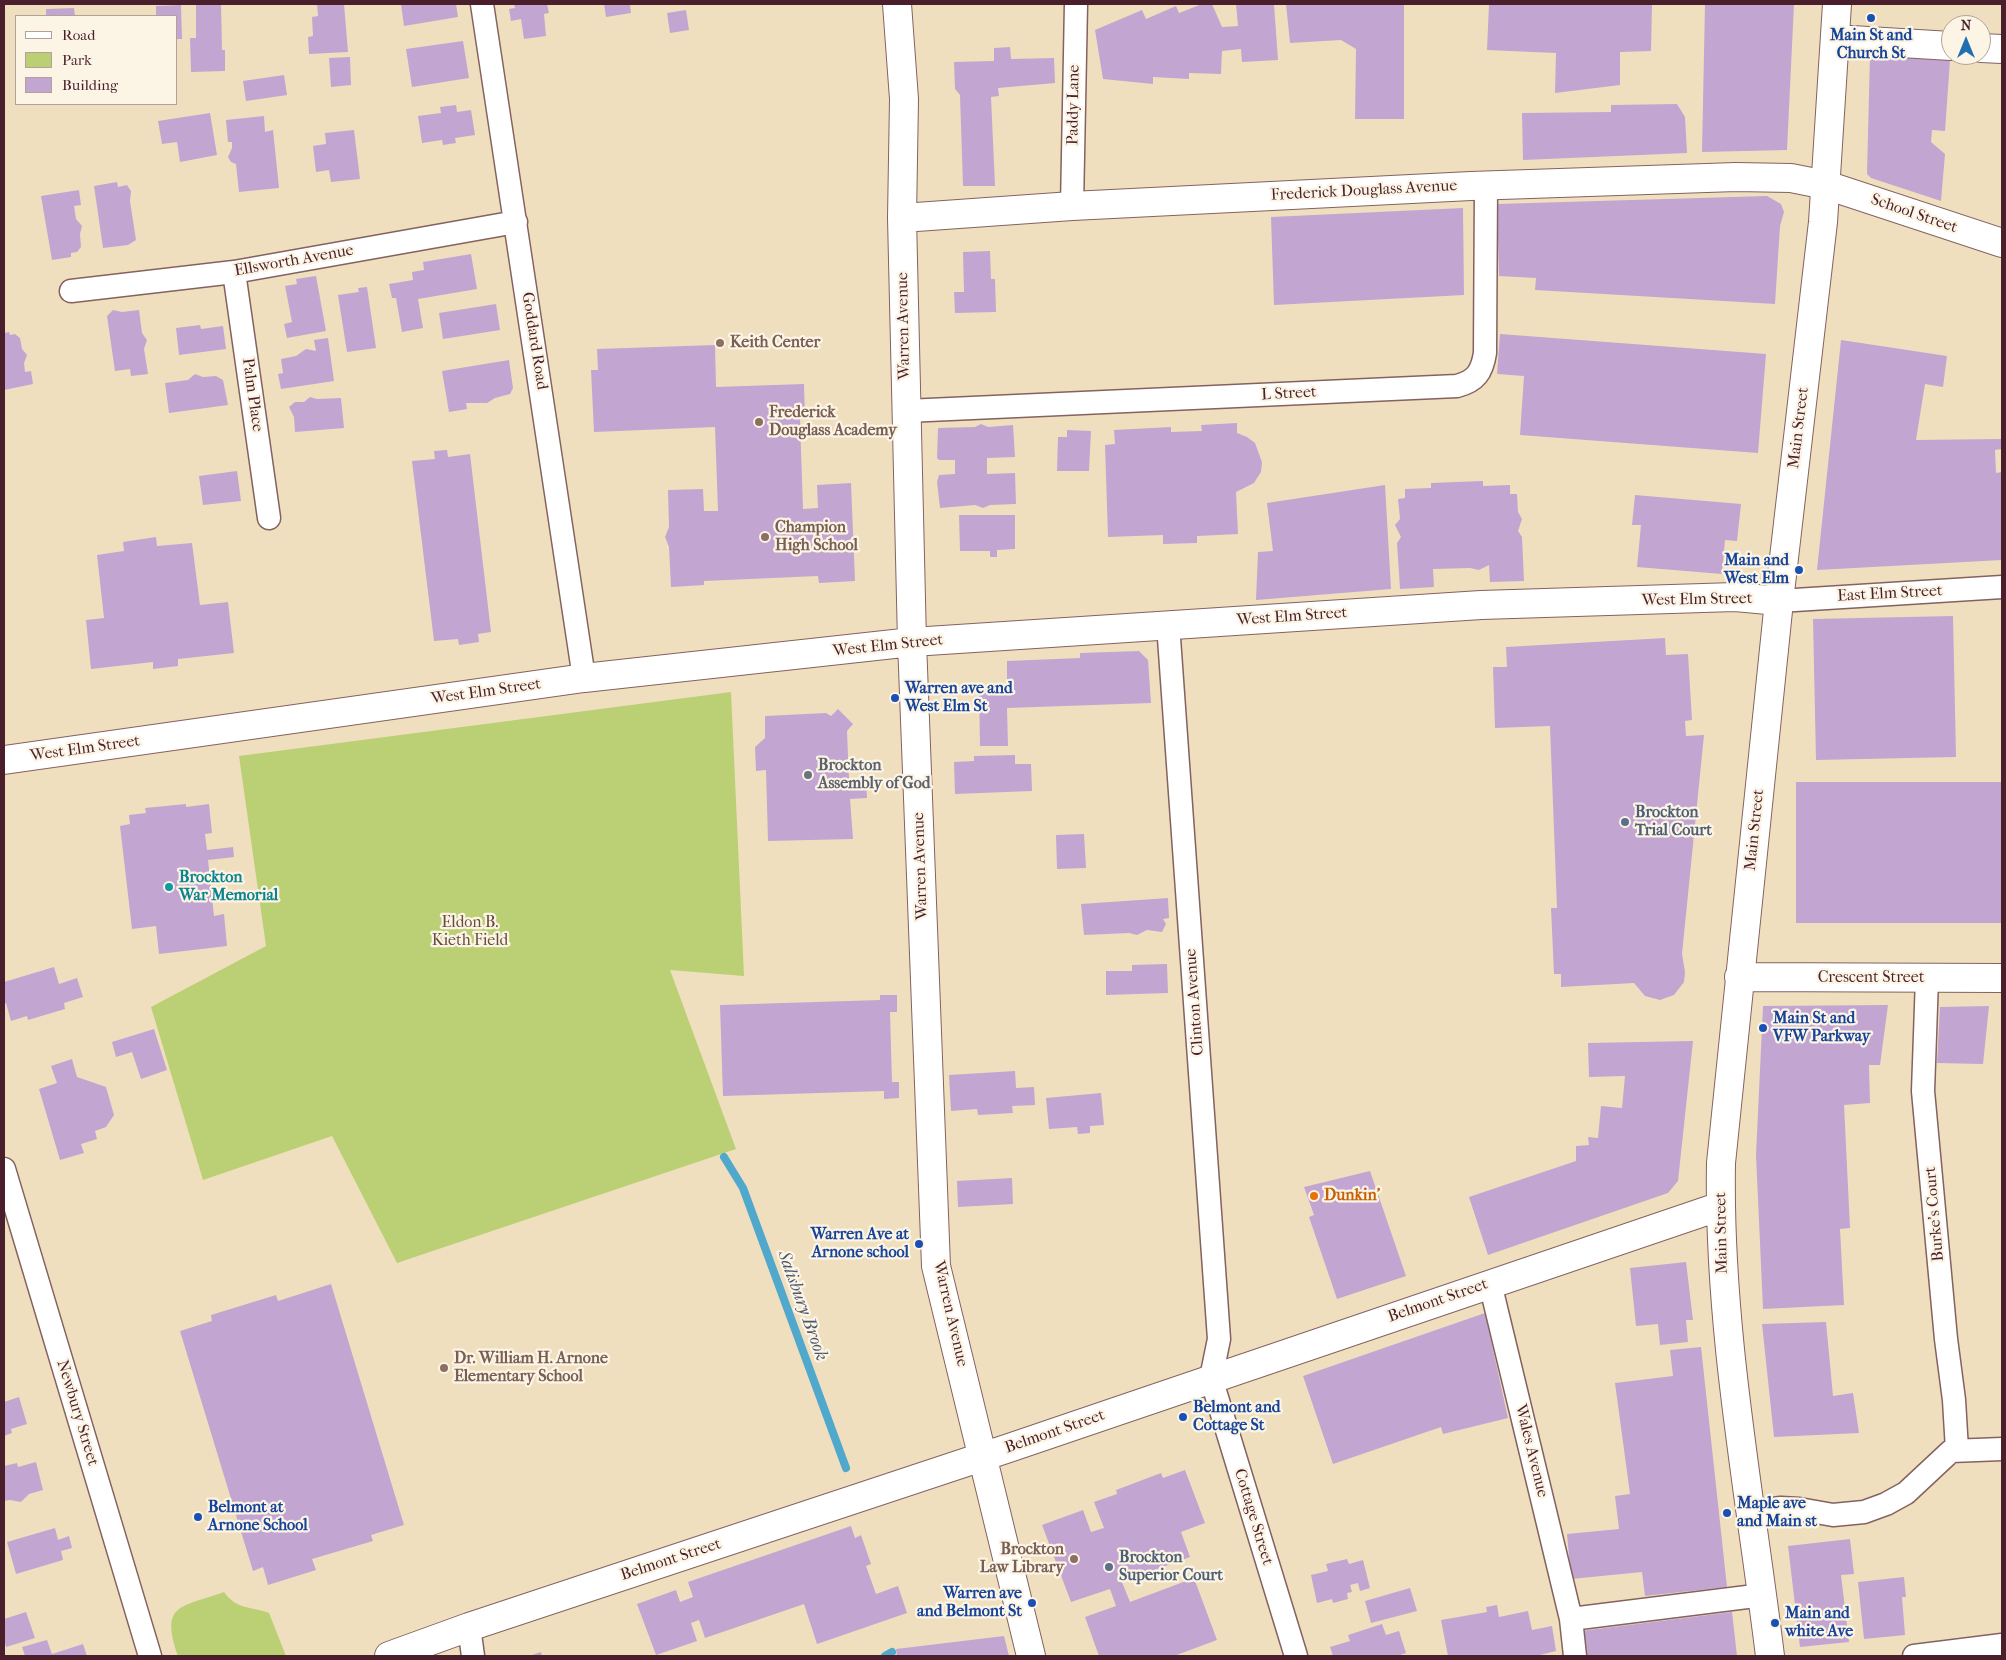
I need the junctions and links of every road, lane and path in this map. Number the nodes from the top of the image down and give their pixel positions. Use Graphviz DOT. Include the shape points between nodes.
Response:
graph roads {
  1 [pos="482,4"];
  2 [pos="897,4"];
  3 [pos="1076,4"];
  4 [pos="1837,4"];
  5 [pos="1835,39"];
  6 [pos="1941,45"];
  7 [pos="1486,185"];
  8 [pos="1826,185"];
  9 [pos="1072,206"];
  10 [pos="902,218"];
  11 [pos="516,222"];
  12 [pos="2002,243"];
  13 [pos="234,272"];
  14 [pos="71,291"];
  15 [pos="906,411"];
  16 [pos="269,518"];
  17 [pos="2002,587"];
  18 [pos="1779,600"];
  19 [pos="1168,624"];
  20 [pos="912,642"];
  21 [pos="584,678"];
  22 [pos="4,760"];
  23 [pos="1739,977"];
  24 [pos="1927,978"];
  25 [pos="2002,978"];
  26 [pos="4,1170"];
  27 [pos="1721,1206"];
  28 [pos="1490,1283"];
  29 [pos="1211,1378"];
  30 [pos="2002,1449"];
  31 [pos="1957,1450"];
  32 [pos="984,1456"];
  33 [pos="1752,1512"];
  34 [pos="1763,1595"];
  35 [pos="1571,1620"];
  36 [pos="469,1627"];
  37 [pos="2002,1645"];
  38 [pos="150,1656"];
  39 [pos="389,1656"];
  40 [pos="473,1656"];
  41 [pos="1031,1656"];
  42 [pos="1296,1656"];
  43 [pos="1575,1656"];
  44 [pos="1770,1656"];
  45 [pos="1914,1656"];
  1 -- 11 [label="street, Goddard Road"];
  2 -- 10 [label="main road, Warren Avenue" via="904,98"];
  3 -- 9 [label="street, Paddy Lane"];
  4 -- 5 [label="main road, Main Street"];
  5 -- 6 [label="main road"];
  5 -- 8 [label="main road, Main Street"];
  7 -- 8 [label="main road, Frederick Douglass Avenue" via="1736,177 1791,178"];
  7 -- 9 [label="main road, Frederick Douglass Avenue"];
  7 -- 15 [label="street, L Street" via="1485,353 1477,377 1468,383"];
  8 -- 12 [label="main road, School Street"];
  8 -- 18 [label="main road, Main Street"];
  9 -- 10 [label="main road, Frederick Douglass Avenue"];
  10 -- 15 [label="main road, Warren Avenue"];
  11 -- 13 [label="street, Ellsworth Avenue"];
  11 -- 21 [label="street, Goddard Road"];
  13 -- 14 [label="street, Ellsworth Avenue"];
  13 -- 16 [label="street, Palm Place"];
  15 -- 20 [label="main road, Warren Avenue"];
  17 -- 18 [label="street, East Elm Street"];
  18 -- 19 [label="main road, West Elm Street" via="1735,597 1481,605"];
  18 -- 23 [label="main road, Main Street"];
  19 -- 20 [label="main road, West Elm Street"];
  19 -- 29 [label="street, Clinton Avenue" via="1219,1339"];
  20 -- 21 [label="main road, West Elm Street"];
  20 -- 32 [label="main road, Warren Avenue" via="936,1266"];
  21 -- 22 [label="main road, West Elm Street"];
  23 -- 24 [label="main road, Crescent Street"];
  23 -- 27 [label="main road, Main Street"];
  24 -- 25 [label="main road, Crescent Street"];
  24 -- 31 [label="street, Burke's Court" via="1923,1091"];
  26 -- 38 [label="street, Newbury Street"];
  27 -- 28 [label="main road, Belmont Street"];
  27 -- 33 [label="main road, Main Street" via="1726,1318"];
  28 -- 29 [label="main road, Belmont Street"];
  28 -- 35 [label="street, Wales Avenue"];
  29 -- 32 [label="main road, Belmont Street"];
  29 -- 42 [label="street, Cottage Street"];
  30 -- 31 [label="street"];
  31 -- 33 [label="street" via="1945,1455 1906,1493 1864,1512 1834,1515 1781,1508"];
  32 -- 36 [label="main road, Belmont Street"];
  32 -- 41 [label="main road, Warren Avenue"];
  33 -- 34 [label="main road, Main Street"];
  34 -- 35 [label="street"];
  34 -- 44 [label="main road, Main Street"];
  35 -- 43 [label="street, Wales Avenue"];
  36 -- 39 [label="main road, Belmont Street"];
  36 -- 40 [label="street"];
  37 -- 45 [label="street"];
}
